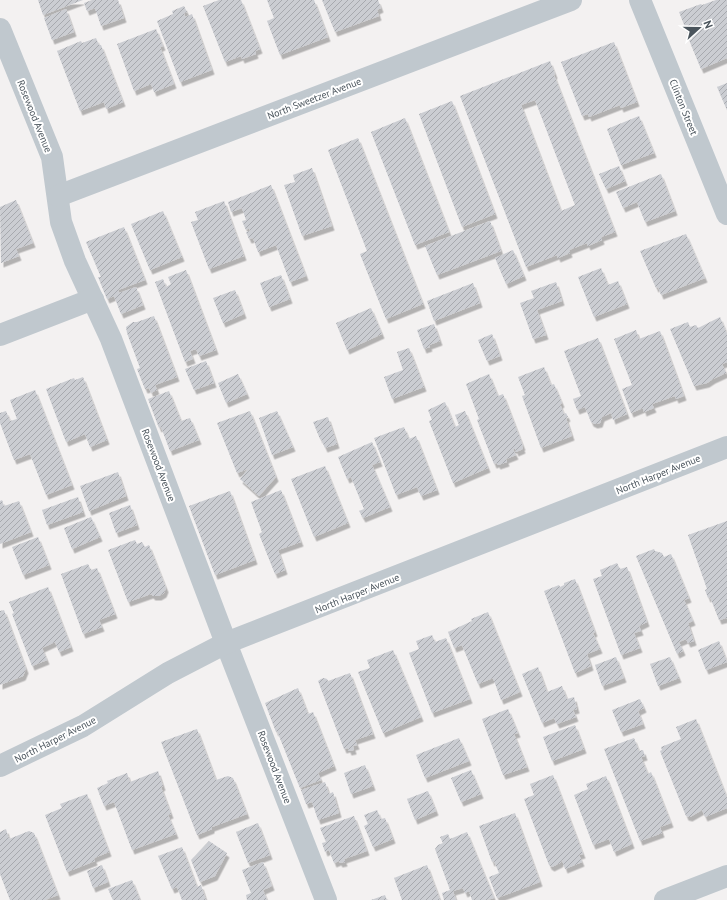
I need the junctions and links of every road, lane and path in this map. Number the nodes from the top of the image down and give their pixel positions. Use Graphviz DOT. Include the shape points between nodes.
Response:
graph roads {
  1 [pos="571,0"];
  2 [pos="640,0"];
  3 [pos="0,29"];
  4 [pos="58,196"];
  5 [pos="727,214"];
  6 [pos="92,299"];
  7 [pos="0,335"];
  8 [pos="727,447"];
  9 [pos="226,643"];
  10 [pos="0,766"];
  11 [pos="727,876"];
  12 [pos="326,900"];
  13 [pos="665,900"];
  1 -- 4 [label="street, North Sweetzer Avenue"];
  2 -- 5 [label="street, Clinton Street"];
  3 -- 4 [label="street, Rosewood Avenue" via="52,158"];
  4 -- 6 [label="street, Rosewood Avenue" via="61,222"];
  6 -- 7 [label="street"];
  6 -- 9 [label="street, Rosewood Avenue" via="112,339"];
  8 -- 9 [label="street, North Harper Avenue"];
  9 -- 10 [label="street, North Harper Avenue" via="168,673 83,726"];
  9 -- 12 [label="street, Rosewood Avenue"];
  11 -- 13 [label="street"];
}
